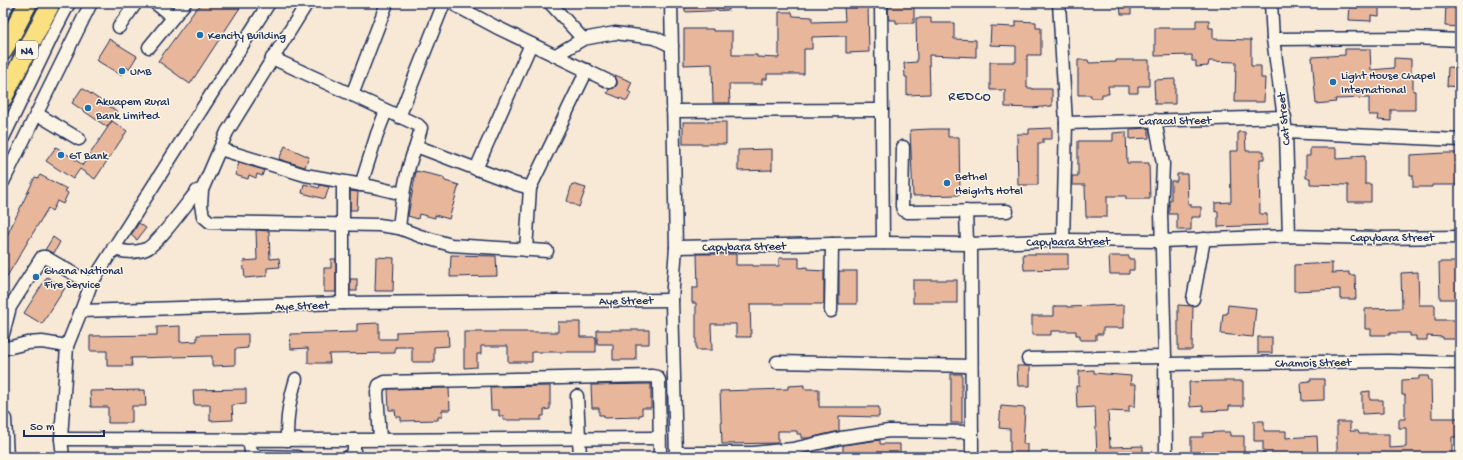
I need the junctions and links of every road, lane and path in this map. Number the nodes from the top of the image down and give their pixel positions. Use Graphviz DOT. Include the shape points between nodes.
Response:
graph roads {
  1 [pos="8,3"];
  2 [pos="28,3"];
  3 [pos="51,3"];
  4 [pos="69,3"];
  5 [pos="91,3"];
  6 [pos="136,3"];
  7 [pos="155,3"];
  8 [pos="184,3"];
  9 [pos="269,3"];
  10 [pos="307,3"];
  11 [pos="387,3"];
  12 [pos="444,3"];
  13 [pos="451,3"];
  14 [pos="550,3"];
  15 [pos="671,3"];
  16 [pos="881,3"];
  17 [pos="1059,3"];
  18 [pos="1271,3"];
  19 [pos="3,14"];
  20 [pos="173,17"];
  21 [pos="119,27"];
  22 [pos="583,39"];
  23 [pos="1273,39"];
  24 [pos="1460,40"];
  25 [pos="531,44"];
  26 [pos="672,46"];
  27 [pos="149,47"];
  28 [pos="3,51"];
  29 [pos="556,55"];
  30 [pos="272,58"];
  31 [pos="587,70"];
  32 [pos="610,82"];
  33 [pos="352,95"];
  34 [pos="3,98"];
  35 [pos="882,110"];
  36 [pos="386,111"];
  37 [pos="673,112"];
  38 [pos="37,114"];
  39 [pos="399,117"];
  40 [pos="1285,118"];
  41 [pos="1155,120"];
  42 [pos="1066,123"];
  43 [pos="1286,132"];
  44 [pos="3,138"];
  45 [pos="79,138"];
  46 [pos="1460,140"];
  47 [pos="416,146"];
  48 [pos="903,147"];
  49 [pos="220,149"];
  50 [pos="476,169"];
  51 [pos="3,182"];
  52 [pos="343,182"];
  53 [pos="361,185"];
  54 [pos="530,188"];
  55 [pos="202,190"];
  56 [pos="403,194"];
  57 [pos="1007,210"];
  58 [pos="966,211"];
  59 [pos="344,225"];
  60 [pos="399,228"];
  61 [pos="1289,236"];
  62 [pos="1204,238"];
  63 [pos="1460,238"];
  64 [pos="1063,240"];
  65 [pos="1161,241"];
  66 [pos="883,243"];
  67 [pos="832,244"];
  68 [pos="969,244"];
  69 [pos="676,247"];
  70 [pos="113,248"];
  71 [pos="526,250"];
  72 [pos="547,251"];
  73 [pos="91,284"];
  74 [pos="1193,298"];
  75 [pos="672,300"];
  76 [pos="343,303"];
  77 [pos="81,311"];
  78 [pos="831,311"];
  79 [pos="3,334"];
  80 [pos="67,346"];
  81 [pos="3,349"];
  82 [pos="1028,359"];
  83 [pos="1165,361"];
  84 [pos="776,362"];
  85 [pos="1460,363"];
  86 [pos="971,366"];
  87 [pos="296,379"];
  88 [pos="577,396"];
  89 [pos="5,419"];
  90 [pos="972,432"];
  91 [pos="578,438"];
  92 [pos="659,438"];
  93 [pos="61,439"];
  94 [pos="249,439"];
  95 [pos="380,439"];
  96 [pos="290,440"];
  97 [pos="354,440"];
  98 [pos="676,455"];
  99 [pos="7,457"];
  100 [pos="63,457"];
  101 [pos="293,457"];
  102 [pos="297,457"];
  103 [pos="348,457"];
  104 [pos="580,457"];
  105 [pos="660,457"];
  106 [pos="972,457"];
  107 [pos="1166,457"];
  1 -- 19 [label="street"];
  2 -- 28 [label="highway, N4"];
  3 -- 34 [label="highway, N4"];
  4 -- 44 [label="street"];
  5 -- 38 [label="street"];
  6 -- 21 [label="street"];
  7 -- 20 [label="street"];
  8 -- 20 [label="street"];
  9 -- 70 [label="street"];
  10 -- 30 [label="street"];
  11 -- 33 [label="street"];
  12 -- 39 [label="street"];
  13 -- 25 [label="street"];
  14 -- 22 [label="street"];
  15 -- 26 [label="street"];
  16 -- 35 [label="street"];
  17 -- 42 [label="street"];
  18 -- 23 [label="street, Cat Street"];
  20 -- 27 [label="street"];
  22 -- 26 [label="street" via="615,33 655,38"];
  22 -- 29 [label="street"];
  23 -- 24 [label="street"];
  23 -- 40 [label="street, Cat Street"];
  25 -- 29 [label="street"];
  25 -- 50 [label="street"];
  26 -- 37 [label="street"];
  29 -- 31 [label="street"];
  30 -- 33 [label="street"];
  30 -- 49 [label="street" via="226,132"];
  31 -- 32 [label="street"];
  31 -- 54 [label="street"];
  33 -- 36 [label="street"];
  35 -- 37 [label="street"];
  35 -- 66 [label="street"];
  36 -- 39 [label="street"];
  36 -- 53 [label="street"];
  37 -- 69 [label="street"];
  38 -- 45 [label="street"];
  38 -- 51 [label="street"];
  39 -- 47 [label="street" via="421,128"];
  40 -- 41 [label="street, Caracal Street"];
  40 -- 43 [label="street, Cat Street"];
  41 -- 42 [label="street, Caracal Street"];
  41 -- 65 [label="street" via="1163,164"];
  42 -- 64 [label="street"];
  43 -- 46 [label="street"];
  43 -- 61 [label="street, Cat Street"];
  47 -- 50 [label="street"];
  47 -- 56 [label="street"];
  48 -- 58 [label="street" via="903,210"];
  49 -- 52 [label="street" via="305,174"];
  49 -- 55 [label="street"];
  50 -- 54 [label="street"];
  52 -- 53 [label="street"];
  52 -- 59 [label="street"];
  53 -- 56 [label="street"];
  54 -- 71 [label="street"];
  55 -- 59 [label="street" via="203,216 210,222"];
  55 -- 70 [label="street" via="197,191 156,241 146,249 121,252"];
  56 -- 60 [label="street"];
  57 -- 58 [label="street"];
  58 -- 68 [label="street"];
  59 -- 60 [label="street"];
  59 -- 76 [label="street"];
  60 -- 71 [label="street" via="451,245"];
  61 -- 62 [label="street, Capybara Street"];
  61 -- 63 [label="street, Capybara Street"];
  62 -- 65 [label="street, Capybara Street"];
  62 -- 74 [label="street"];
  64 -- 65 [label="street, Capybara Street"];
  64 -- 68 [label="street, Capybara Street"];
  65 -- 83 [label="street"];
  66 -- 67 [label="street, Capybara Street"];
  66 -- 68 [label="street, Capybara Street"];
  67 -- 69 [label="street, Capybara Street"];
  67 -- 78 [label="street"];
  68 -- 86 [label="street"];
  69 -- 75 [label="street"];
  70 -- 73 [label="street"];
  71 -- 72 [label="street"];
  73 -- 77 [label="street"];
  73 -- 79 [label="street" via="42,257 10,307"];
  75 -- 76 [label="street, Aye Street"];
  75 -- 98 [label="street"];
  76 -- 77 [label="street, Aye Street"];
  77 -- 80 [label="street"];
  80 -- 81 [label="street" via="42,342"];
  80 -- 93 [label="street"];
  82 -- 83 [label="street, Chamois Street"];
  83 -- 85 [label="street, Chamois Street"];
  83 -- 107 [label="street"];
  84 -- 86 [label="street"];
  86 -- 90 [label="street"];
  87 -- 96 [label="street" via="287,417"];
  88 -- 91 [label="street"];
  89 -- 99 [label="street"];
  90 -- 98 [label="street" via="889,431 753,453"];
  90 -- 106 [label="street"];
  91 -- 92 [label="street"];
  91 -- 95 [label="street"];
  91 -- 104 [label="street"];
  92 -- 95 [label="street" via="659,380 652,376 385,382 378,386 377,392"];
  92 -- 105 [label="street"];
  93 -- 94 [label="street"];
  93 -- 100 [label="street"];
  94 -- 96 [label="street"];
  94 -- 101 [label="street" via="251,452 257,456"];
  95 -- 97 [label="street"];
  96 -- 97 [label="street"];
  96 -- 101 [label="street"];
  97 -- 103 [label="street" via="354,451"];
  101 -- 102 [label="street"];
}
